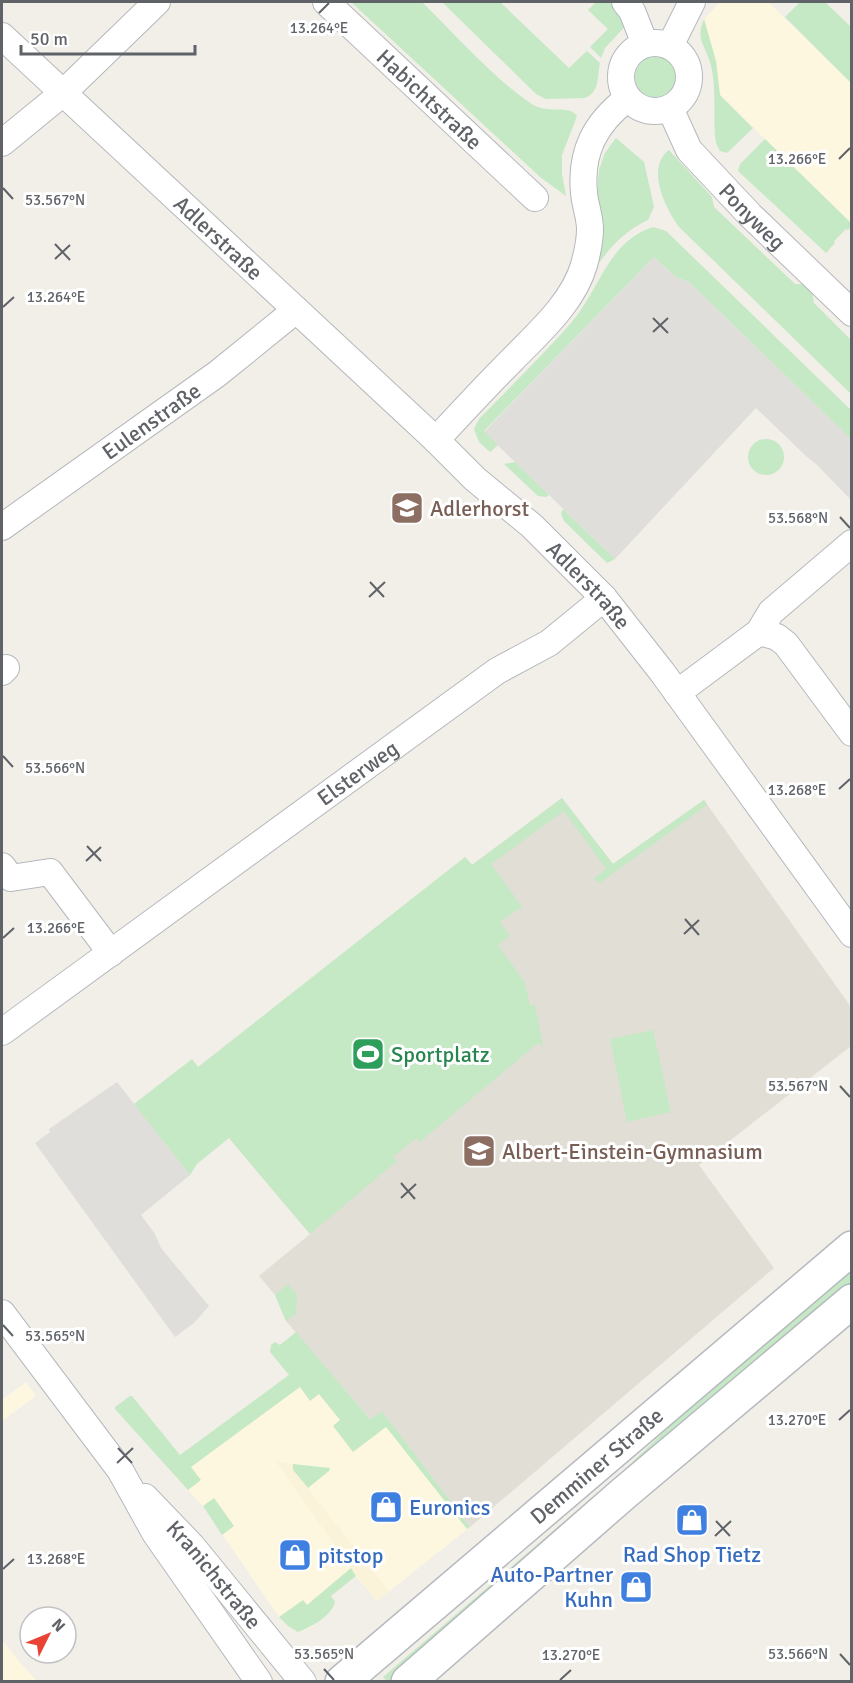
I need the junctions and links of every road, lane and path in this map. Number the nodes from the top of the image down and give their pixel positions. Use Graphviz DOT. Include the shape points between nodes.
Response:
graph roads {
  1 [pos="157,2"];
  2 [pos="326,2"];
  3 [pos="625,2"];
  4 [pos="692,2"];
  5 [pos="2,36"];
  6 [pos="658,45"];
  7 [pos="63,93"];
  8 [pos="628,98"];
  9 [pos="670,108"];
  10 [pos="2,143"];
  11 [pos="535,198"];
  12 [pos="296,310"];
  13 [pos="852,313"];
  14 [pos="436,440"];
  15 [pos="2,527"];
  16 [pos="852,543"];
  17 [pos="604,598"];
  18 [pos="759,632"];
  19 [pos="677,693"];
  20 [pos="852,733"];
  21 [pos="2,866"];
  22 [pos="852,934"];
  23 [pos="111,953"];
  24 [pos="2,1032"];
  25 [pos="852,1248"];
  26 [pos="852,1301"];
  27 [pos="2,1313"];
  28 [pos="120,1470"];
  29 [pos="259,1682"];
  30 [pos="303,1682"];
  31 [pos="342,1682"];
  32 [pos="408,1682"];
  1 -- 7 [label="street"];
  2 -- 11 [label="street, Habichtstraße"];
  3 -- 6 [label="street"];
  4 -- 6 [label="street"];
  5 -- 7 [label="street, Adlerstraße"];
  6 -- 8 [label="street" via="635,49 627,57 621,77"];
  6 -- 9 [label="street" via="678,52 688,72 685,93"];
  7 -- 10 [label="street"];
  7 -- 12 [label="street, Adlerstraße"];
  8 -- 9 [label="street" via="643,109"];
  8 -- 14 [label="street" via="609,117 586,151 584,193 590,229 583,269 574,286 549,321"];
  9 -- 13 [label="street, Ponyweg" via="686,145 704,167"];
  12 -- 14 [label="street, Adlerstraße"];
  12 -- 15 [label="street, Eulenstraße" via="217,374"];
  14 -- 17 [label="street, Adlerstraße" via="475,479 532,526"];
  16 -- 18 [label="street" via="771,612"];
  17 -- 19 [label="street, Adlerstraße"];
  17 -- 23 [label="street, Elsterweg" via="549,643 497,671"];
  18 -- 19 [label="street"];
  18 -- 20 [label="street" via="786,644"];
  19 -- 22 [label="street, Adlerstraße"];
  21 -- 23 [label="street" via="11,878 50,872"];
  23 -- 24 [label="street, Elsterweg"];
  25 -- 31 [label="main road, Demminer Straße"];
  26 -- 32 [label="main road, Demminer Straße"];
  27 -- 28 [label="street, Kranichstraße"];
  28 -- 29 [label="street, Kranichstraße" via="155,1533"];
  28 -- 30 [label="street, Kranichstraße" via="192,1546"];
}
